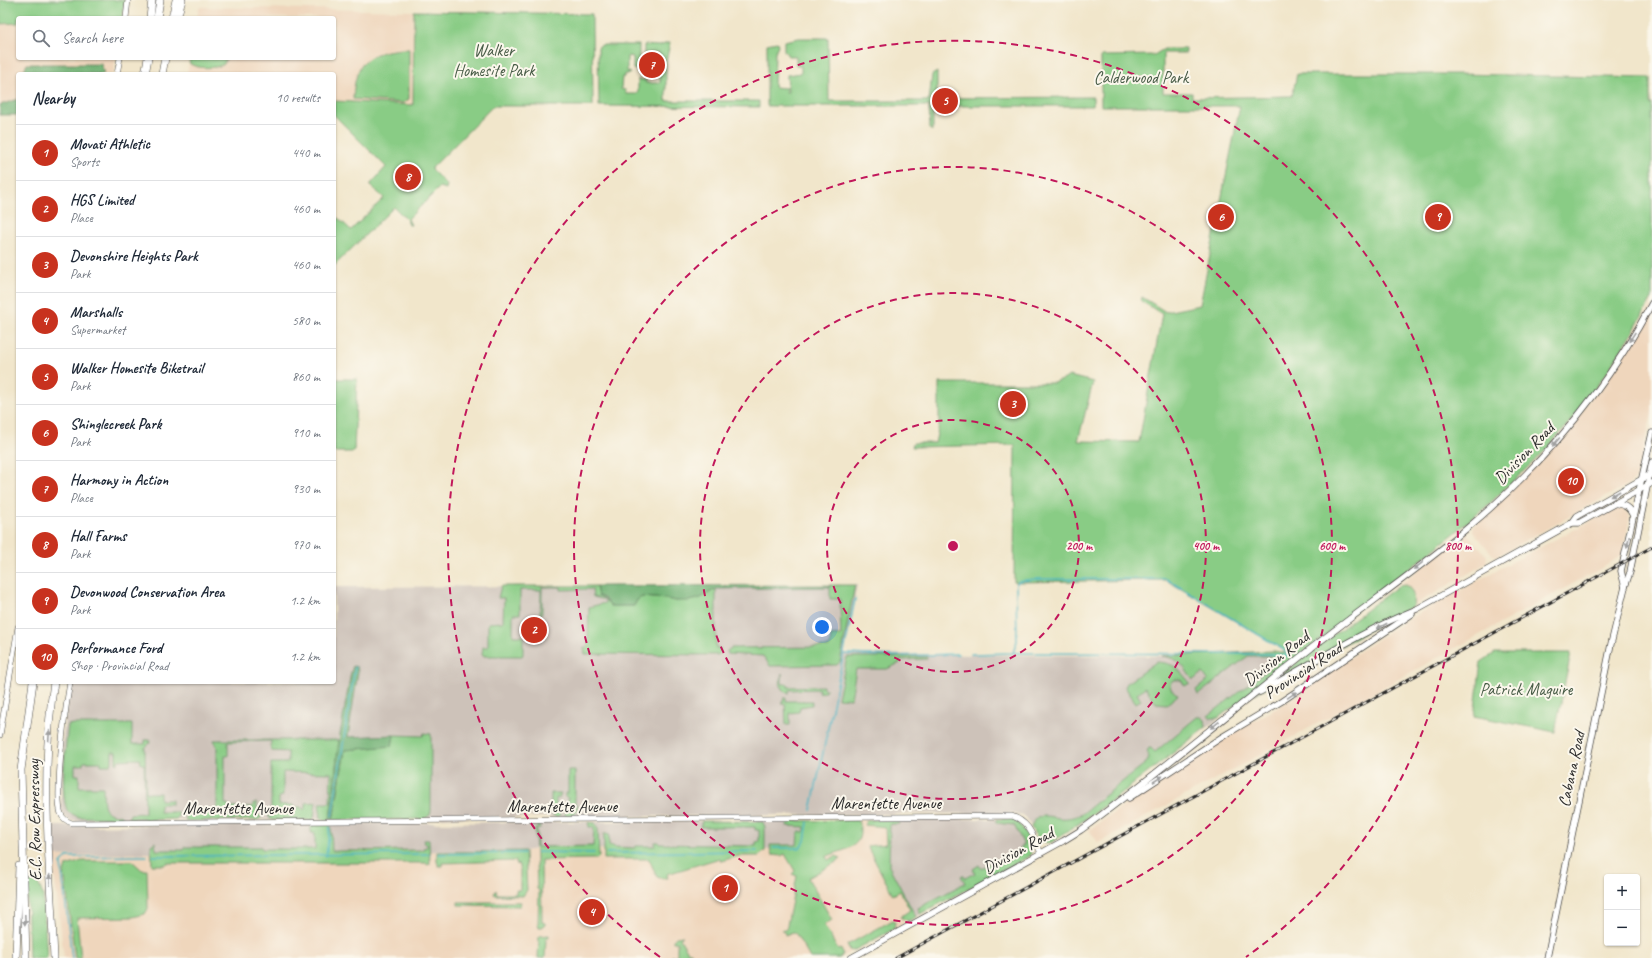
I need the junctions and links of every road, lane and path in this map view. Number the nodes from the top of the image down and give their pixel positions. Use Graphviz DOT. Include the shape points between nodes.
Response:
graph roads {
  1 [pos="128,0"];
  2 [pos="152,0"];
  3 [pos="160,0"];
  4 [pos="176,0"];
  5 [pos="182,0"];
  6 [pos="126,16"];
  7 [pos="150,16"];
  8 [pos="157,16"];
  9 [pos="172,16"];
  10 [pos="178,16"];
  11 [pos="120,60"];
  12 [pos="145,60"];
  13 [pos="148,60"];
  14 [pos="166,60"];
  15 [pos="163,71"];
  16 [pos="117,72"];
  17 [pos="144,72"];
  18 [pos="144,72"];
  19 [pos="1652,303"];
  20 [pos="1652,433"];
  21 [pos="1652,462"];
  22 [pos="1650,474"];
  23 [pos="1642,479"];
  24 [pos="1650,484"];
  25 [pos="1639,490"];
  26 [pos="1613,503"];
  27 [pos="1633,516"];
  28 [pos="1572,522"];
  29 [pos="1625,587"];
  30 [pos="1417,609"];
  31 [pos="1366,634"];
  32 [pos="16,639"];
  33 [pos="1360,649"];
  34 [pos="33,684"];
  35 [pos="54,684"];
  36 [pos="70,684"];
  37 [pos="1245,700"];
  38 [pos="0,735"];
  39 [pos="21,770"];
  40 [pos="1102,815"];
  41 [pos="1042,853"];
  42 [pos="16,958"];
  43 [pos="26,958"];
  44 [pos="55,958"];
  45 [pos="851,958"];
  46 [pos="1547,958"];
  1 -- 6 [label="street"];
  2 -- 7 [label="highway"];
  3 -- 8 [label="highway"];
  4 -- 9 [label="highway"];
  5 -- 10 [label="highway"];
  11 -- 16 [label="street"];
  12 -- 17 [label="highway"];
  13 -- 18 [label="highway"];
  14 -- 15 [label="highway"];
  19 -- 37 [label="main road, Division Road, one-way" via="1606,378 1573,421 1529,471 1467,529"];
  20 -- 23 [label="main road, Cabana Road"];
  21 -- 22 [label="main road, Cabana Road"];
  22 -- 23 [label="main road, Provincial Road"];
  22 -- 24 [label="main road, Cabana Road"];
  23 -- 25 [label="main road, Cabana Road"];
  23 -- 28 [label="main road, Provincial Road, one-way" via="1577,516"];
  24 -- 25 [label="main road, Provincial Road"];
  24 -- 29 [label="main road, Cabana Road"];
  25 -- 26 [label="main road, Provincial Road"];
  25 -- 27 [label="main road, Cabana Road"];
  26 -- 27 [label="main road" via="1624,505"];
  26 -- 28 [label="main road, Provincial Road" via="1579,523"];
  27 -- 29 [label="main road, Cabana Road, one-way" via="1622,571"];
  28 -- 30 [label="main road, Provincial Road"];
  29 -- 46 [label="main road, Cabana Road"];
  30 -- 31 [label="main road, Provincial Road, one-way"];
  30 -- 33 [label="main road, Provincial Road"];
  31 -- 33 [label="main road"];
  31 -- 37 [label="main road, Provincial Road"];
  32 -- 38 [label="street"];
  40 -- 33 [label="main road, Provincial Road, one-way" via="1222,737 1282,702"];
  34 -- 39 [label="highway, E.C. Row Expressway"];
  44 -- 35 [label="highway, E.C. Row Expressway, one-way" via="46,775"];
  36 -- 41 [label="street, Marentette Avenue" via="63,721 59,801 61,814 72,824 1012,816 1026,824"];
  37 -- 40 [label="main road, Division Road, one-way"];
  39 -- 42 [label="highway"];
  39 -- 43 [label="highway, E.C. Row Expressway, one-way"];
  40 -- 41 [label="main road, Division Road"];
  41 -- 45 [label="main road, Division Road"];
}
